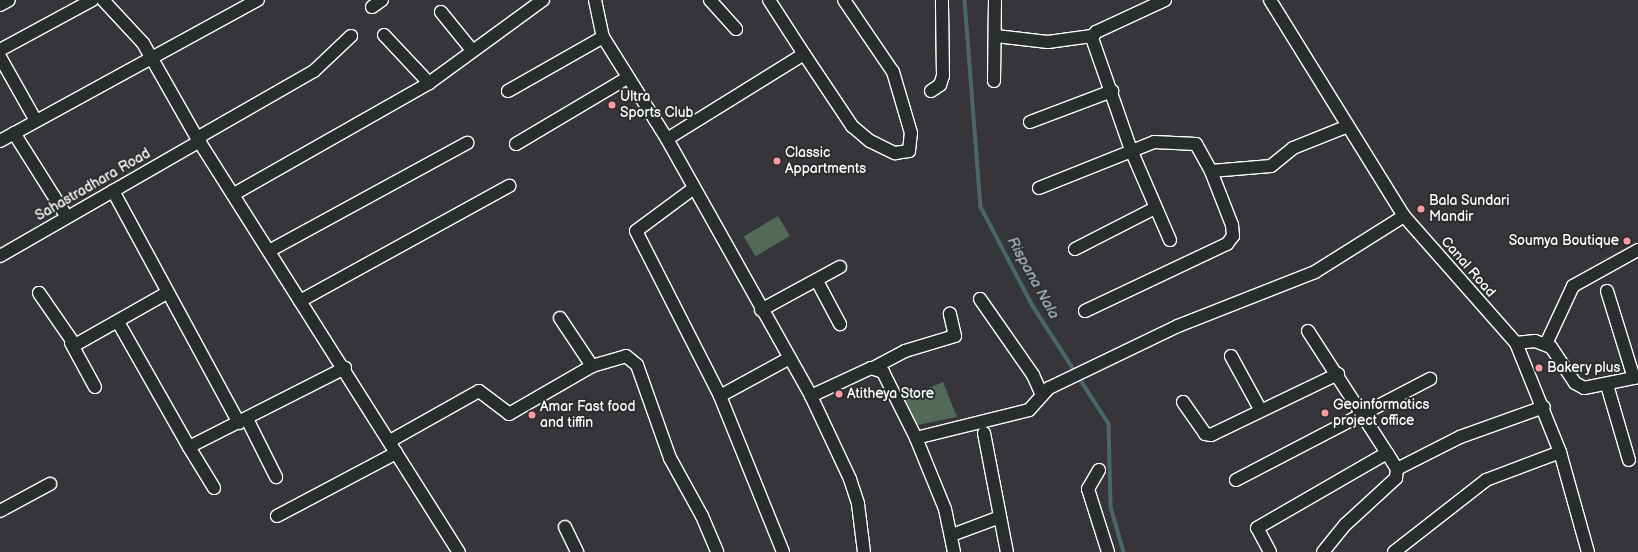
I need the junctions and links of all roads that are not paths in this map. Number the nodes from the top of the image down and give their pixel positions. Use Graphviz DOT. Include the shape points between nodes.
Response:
graph roads {
  1 [pos="9,0"];
  2 [pos="92,0"];
  3 [pos="103,0"];
  4 [pos="258,0"];
  5 [pos="595,0"];
  6 [pos="710,0"];
  7 [pos="769,0"];
  8 [pos="844,0"];
  9 [pos="942,0"];
  10 [pos="995,0"];
  11 [pos="1165,0"];
  12 [pos="1270,0"];
  13 [pos="539,1"];
  14 [pos="0,6"];
  15 [pos="441,12"];
  16 [pos="736,29"];
  17 [pos="384,35"];
  18 [pos="351,36"];
  19 [pos="996,36"];
  20 [pos="1092,36"];
  21 [pos="603,37"];
  22 [pos="471,49"];
  23 [pos="0,50"];
  24 [pos="804,54"];
  25 [pos="0,57"];
  26 [pos="153,60"];
  27 [pos="627,78"];
  28 [pos="994,81"];
  29 [pos="429,83"];
  30 [pos="508,91"];
  31 [pos="931,91"];
  32 [pos="1112,91"];
  33 [pos="36,121"];
  34 [pos="1030,122"];
  35 [pos="1348,126"];
  36 [pos="14,133"];
  37 [pos="199,139"];
  38 [pos="667,139"];
  39 [pos="0,141"];
  40 [pos="468,143"];
  41 [pos="516,144"];
  42 [pos="1131,150"];
  43 [pos="1211,171"];
  44 [pos="509,186"];
  45 [pos="694,188"];
  46 [pos="1039,188"];
  47 [pos="113,191"];
  48 [pos="234,194"];
  49 [pos="1155,208"];
  50 [pos="1404,216"];
  51 [pos="67,217"];
  52 [pos="1170,240"];
  53 [pos="1075,249"];
  54 [pos="1638,250"];
  55 [pos="269,251"];
  56 [pos="0,256"];
  57 [pos="840,267"];
  58 [pos="817,281"];
  59 [pos="1607,291"];
  60 [pos="39,293"];
  61 [pos="167,293"];
  62 [pos="980,299"];
  63 [pos="300,301"];
  64 [pos="761,310"];
  65 [pos="1085,311"];
  66 [pos="950,314"];
  67 [pos="560,318"];
  68 [pos="118,322"];
  69 [pos="840,324"];
  70 [pos="1308,331"];
  71 [pos="71,343"];
  72 [pos="1516,343"];
  73 [pos="1546,344"];
  74 [pos="1231,356"];
  75 [pos="788,358"];
  76 [pos="592,366"];
  77 [pos="875,367"];
  78 [pos="345,368"];
  79 [pos="1338,374"];
  80 [pos="1636,378"];
  81 [pos="1430,379"];
  82 [pos="1607,385"];
  83 [pos="95,387"];
  84 [pos="1045,392"];
  85 [pos="720,396"];
  86 [pos="811,396"];
  87 [pos="1183,402"];
  88 [pos="1544,406"];
  89 [pos="1260,409"];
  90 [pos="1365,416"];
  91 [pos="243,421"];
  92 [pos="984,433"];
  93 [pos="916,438"];
  94 [pos="390,441"];
  95 [pos="189,447"];
  96 [pos="1560,452"];
  97 [pos="396,453"];
  98 [pos="1387,453"];
  99 [pos="1629,460"];
  100 [pos="1397,469"];
  101 [pos="1099,470"];
  102 [pos="276,477"];
  103 [pos="1236,480"];
  104 [pos="50,484"];
  105 [pos="214,488"];
  106 [pos="0,511"];
  107 [pos="277,516"];
  108 [pos="1000,518"];
  109 [pos="565,527"];
  110 [pos="952,535"];
  111 [pos="459,552"];
  112 [pos="577,552"];
  113 [pos="717,552"];
  114 [pos="783,552"];
  115 [pos="864,552"];
  116 [pos="954,552"];
  117 [pos="1007,552"];
  118 [pos="1108,552"];
  119 [pos="1270,552"];
  120 [pos="1323,552"];
  121 [pos="1394,552"];
  122 [pos="1588,552"];
  1 -- 14 [label="street"];
  2 -- 23 [label="street"];
  3 -- 26 [label="street" via="143,43"];
  4 -- 26 [label="street"];
  5 -- 21 [label="street"];
  6 -- 16 [label="street"];
  7 -- 24 [label="street"];
  8 -- 24 [label="street" via="893,72 911,133 912,149 897,155 861,135"];
  9 -- 31 [label="street" via="943,76 940,85"];
  10 -- 19 [label="street"];
  11 -- 20 [label="street"];
  12 -- 35 [label="street, Canal Road"];
  13 -- 22 [label="street"];
  15 -- 22 [label="street"];
  17 -- 29 [label="street"];
  18 -- 37 [label="street, Sahastradhara Road" via="314,71"];
  19 -- 20 [label="street" via="1048,42"];
  19 -- 28 [label="street"];
  20 -- 32 [label="street"];
  21 -- 27 [label="street"];
  21 -- 30 [label="street"];
  22 -- 29 [label="street"];
  24 -- 38 [label="street"];
  25 -- 33 [label="street"];
  26 -- 33 [label="street"];
  26 -- 37 [label="street"];
  27 -- 38 [label="street"];
  27 -- 41 [label="street"];
  29 -- 48 [label="street"];
  32 -- 34 [label="street"];
  32 -- 42 [label="street"];
  33 -- 36 [label="street"];
  35 -- 43 [label="street" via="1293,148 1270,166"];
  35 -- 50 [label="street, Canal Road"];
  36 -- 39 [label="street"];
  36 -- 51 [label="street"];
  37 -- 47 [label="street, Sahastradhara Road"];
  37 -- 48 [label="street"];
  38 -- 45 [label="street"];
  40 -- 55 [label="street"];
  42 -- 43 [label="street" via="1154,142 1192,142"];
  42 -- 46 [label="street"];
  42 -- 49 [label="street"];
  43 -- 65 [label="street" via="1232,225 1232,236 1227,244"];
  44 -- 63 [label="street"];
  45 -- 64 [label="street"];
  45 -- 85 [label="street" via="636,231"];
  47 -- 51 [label="street, Sahastradhara Road"];
  47 -- 61 [label="street"];
  48 -- 55 [label="street"];
  49 -- 52 [label="street"];
  49 -- 53 [label="street"];
  50 -- 72 [label="street, Canal Road"];
  50 -- 84 [label="street" via="1315,272 1178,326"];
  51 -- 56 [label="street, Sahastradhara Road"];
  54 -- 73 [label="street" via="1574,286"];
  55 -- 63 [label="street"];
  57 -- 58 [label="street"];
  58 -- 64 [label="street"];
  58 -- 69 [label="street"];
  59 -- 80 [label="street"];
  60 -- 71 [label="street"];
  61 -- 68 [label="street"];
  61 -- 91 [label="street"];
  62 -- 84 [label="street"];
  63 -- 78 [label="street"];
  64 -- 75 [label="street"];
  66 -- 77 [label="street" via="955,336 905,350"];
  67 -- 76 [label="street"];
  68 -- 71 [label="street" via="76,345"];
  68 -- 95 [label="street"];
  70 -- 79 [label="street"];
  71 -- 83 [label="street"];
  72 -- 73 [label="street"];
  72 -- 88 [label="street, Canal Road"];
  73 -- 82 [label="street" via="1580,386 1590,389"];
  74 -- 89 [label="street"];
  75 -- 85 [label="street"];
  75 -- 86 [label="street"];
  76 -- 94 [label="street" via="512,413 505,413 486,394 479,391"];
  76 -- 113 [label="street" via="621,356 637,365 670,458 702,516"];
  77 -- 86 [label="street"];
  77 -- 93 [label="street" via="883,372"];
  78 -- 91 [label="street"];
  78 -- 94 [label="street"];
  79 -- 89 [label="street"];
  79 -- 90 [label="street"];
  80 -- 82 [label="street"];
  81 -- 90 [label="street"];
  82 -- 99 [label="street"];
  84 -- 93 [label="street" via="1024,412"];
  85 -- 114 [label="street"];
  86 -- 115 [label="street" via="850,479 858,504"];
  87 -- 89 [label="street" via="1205,434 1211,435"];
  88 -- 96 [label="street, Canal Road"];
  88 -- 100 [label="street" via="1460,437"];
  90 -- 98 [label="street"];
  90 -- 103 [label="street"];
  91 -- 95 [label="street"];
  91 -- 102 [label="street"];
  92 -- 108 [label="street"];
  93 -- 110 [label="street"];
  94 -- 97 [label="street"];
  95 -- 105 [label="street"];
  96 -- 121 [label="street" via="1490,477"];
  96 -- 122 [label="street, Canal Road"];
  97 -- 107 [label="street"];
  97 -- 111 [label="street"];
  98 -- 100 [label="street"];
  98 -- 119 [label="street" via="1257,528"];
  100 -- 120 [label="street" via="1396,478 1346,524"];
  101 -- 118 [label="street" via="1088,490"];
  104 -- 106 [label="street"];
  108 -- 110 [label="street"];
  108 -- 117 [label="street"];
  109 -- 112 [label="street"];
  110 -- 116 [label="street"];
}
